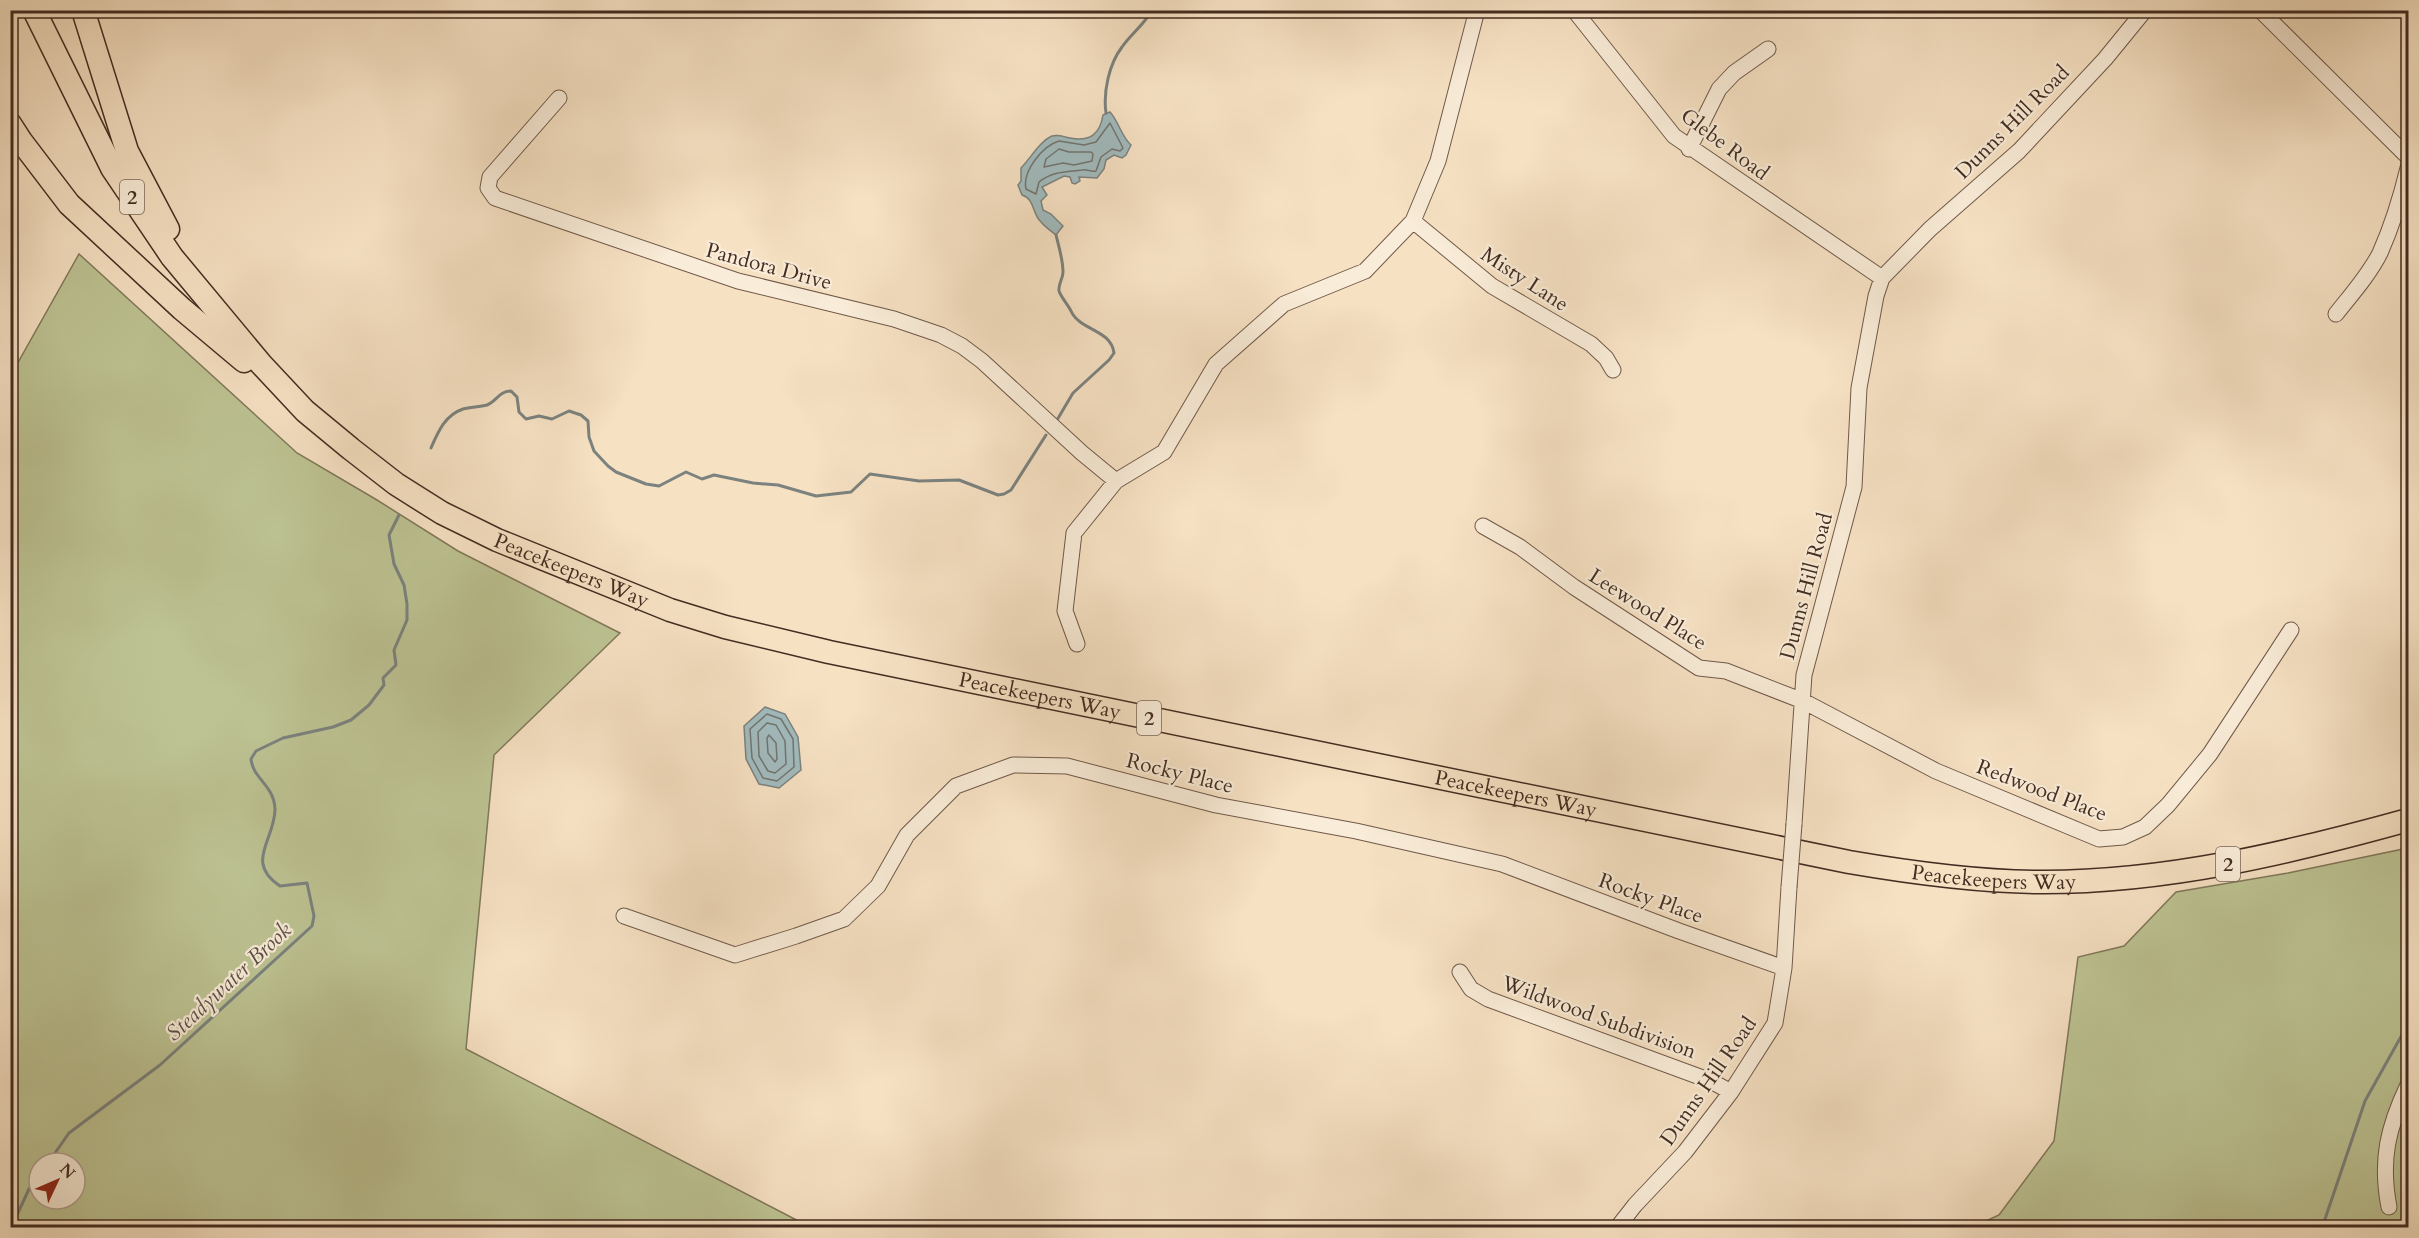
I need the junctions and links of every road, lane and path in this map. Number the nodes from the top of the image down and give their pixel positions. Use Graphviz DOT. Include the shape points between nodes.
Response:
graph roads {
  1 [pos="34,10"];
  2 [pos="83,10"];
  3 [pos="1477,10"];
  4 [pos="1574,10"];
  5 [pos="2145,10"];
  6 [pos="2260,10"];
  7 [pos="1768,49"];
  8 [pos="559,98"];
  9 [pos="10,124"];
  10 [pos="1689,149"];
  11 [pos="2409,156"];
  12 [pos="2409,168"];
  13 [pos="1413,221"];
  14 [pos="1882,278"];
  15 [pos="2336,314"];
  16 [pos="261,364"];
  17 [pos="1613,370"];
  18 [pos="305,411"];
  19 [pos="1116,482"];
  20 [pos="1483,526"];
  21 [pos="2291,630"];
  22 [pos="1077,644"];
  23 [pos="1803,701"];
  24 [pos="2409,820"];
  25 [pos="624,916"];
  26 [pos="1784,968"];
  27 [pos="1460,972"];
  28 [pos="2409,1085"];
  29 [pos="1731,1092"];
  30 [pos="2389,1207"];
  31 [pos="1617,1227"];
  1 -- 16 [label="highway, Peacekeepers Way / 2" via="112,168 172,257"];
  2 -- 16 [label="highway" via="127,151 170,232"];
  3 -- 13 [label="street" via="1438,161"];
  4 -- 10 [label="street, Glebe Road" via="1668,131"];
  5 -- 14 [label="street, Dunns Hill Road" via="2019,151 1930,229"];
  6 -- 11 [label="street"];
  7 -- 10 [label="street" via="1723,83"];
  8 -- 19 [label="street, Pandora Drive" via="490,177 488,188 495,198 738,281 941,335 982,362"];
  9 -- 18 [label="highway" via="69,204 182,309"];
  10 -- 14 [label="street, Glebe Road"];
  12 -- 15 [label="street" via="2379,253"];
  13 -- 17 [label="street, Misty Lane" via="1492,286 1591,344"];
  13 -- 19 [label="street" via="1365,271 1284,304 1216,364 1164,452"];
  14 -- 23 [label="street, Dunns Hill Road" via="1859,388 1854,488 1804,675"];
  16 -- 18 [label="highway, Peacekeepers Way / 2"];
  18 -- 24 [label="highway, Peacekeepers Way / 2" via="396,484 442,513 618,590 725,627 829,652 1849,862 1983,880 2106,879 2227,864"];
  19 -- 22 [label="street" via="1074,534 1065,611"];
  20 -- 23 [label="street, Leewood Place" via="1699,668 1726,671"];
  21 -- 23 [label="street, Redwood Place" via="2210,753 2168,806 2145,827 2123,837 2099,839 1936,771"];
  23 -- 26 [label="street, Dunns Hill Road, bridge"];
  25 -- 26 [label="street, Rocky Place" via="735,955 796,936 844,919 878,886 907,835 956,786 1013,765 1067,766 1216,805 1502,864"];
  26 -- 29 [label="street, Dunns Hill Road" via="1775,1023"];
  27 -- 29 [label="street, Wildwood Subdivision" via="1471,989 1488,999"];
  28 -- 30 [label="street" via="2386,1146 2384,1182"];
  29 -- 31 [label="street, Dunns Hill Road" via="1679,1159"];
}
